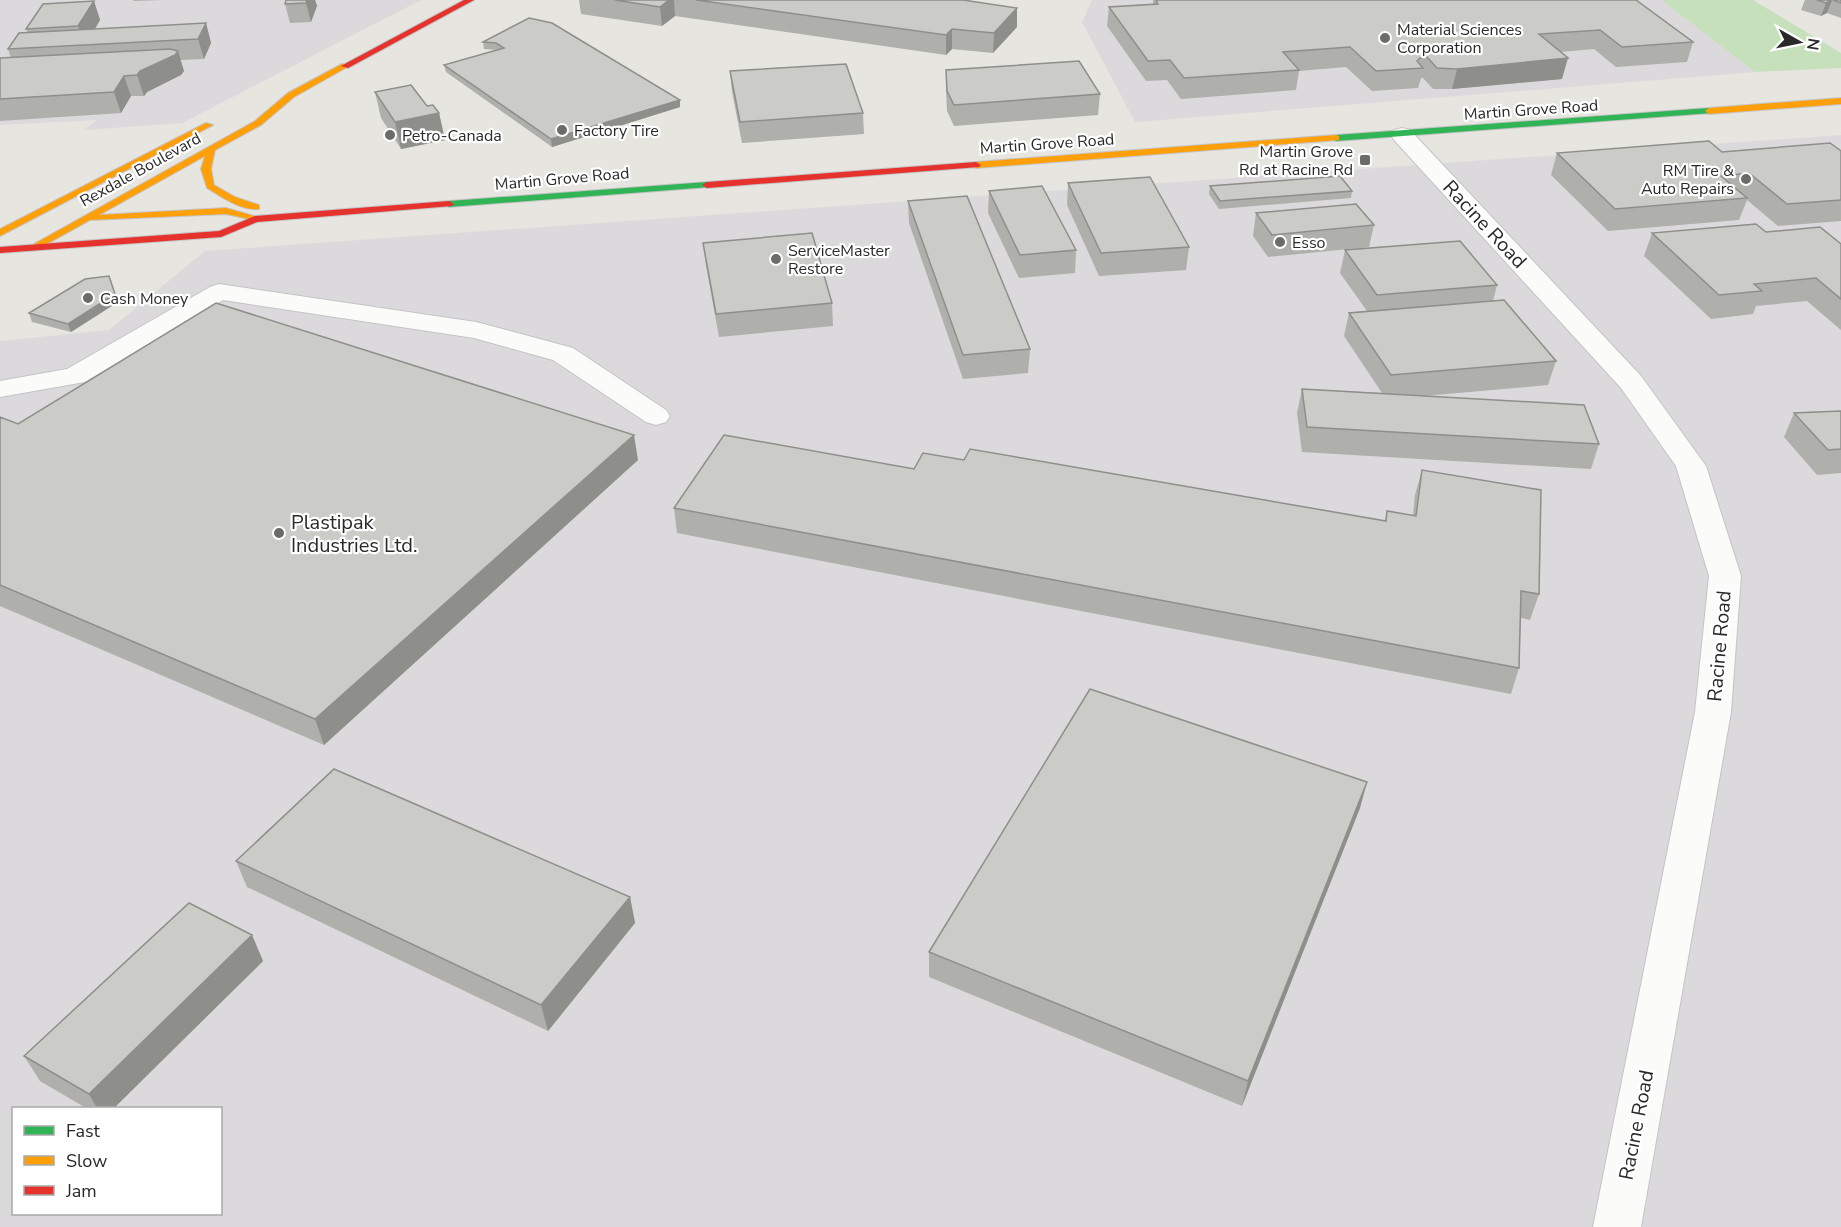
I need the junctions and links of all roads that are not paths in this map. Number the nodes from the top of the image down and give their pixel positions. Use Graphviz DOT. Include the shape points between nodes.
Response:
graph roads {
  1 [pos="470,0"];
  2 [pos="291,95"];
  3 [pos="1841,101"];
  4 [pos="257,105"];
  5 [pos="218,120"];
  6 [pos="1402,135"];
  7 [pos="211,149"];
  8 [pos="284,216"];
  9 [pos="84,219"];
  10 [pos="255,219"];
  11 [pos="0,224"];
  12 [pos="19,224"];
  13 [pos="0,233"];
  14 [pos="30,248"];
  15 [pos="0,250"];
  16 [pos="0,264"];
  17 [pos="0,389"];
  18 [pos="656,416"];
  19 [pos="1617,1227"];
  1 -- 2 [label="main road, Rexdale Boulevard"];
  2 -- 4 [label="main road, Rexdale Boulevard"];
  2 -- 7 [label="main road, Rexdale Boulevard" via="258,123"];
  3 -- 6 [label="main road, Martin Grove Road"];
  5 -- 12 [label="main road, Rexdale Boulevard"];
  6 -- 8 [label="main road, Martin Grove Road" via="656,186"];
  6 -- 19 [label="street, Racine Road" via="1631,382 1691,466 1725,576 1713,712"];
  7 -- 8 [label="main road" via="206,169 210,186 232,199"];
  7 -- 9 [label="main road, Rexdale Boulevard"];
  8 -- 10 [label="main road, Martin Grove Road"];
  9 -- 10 [label="main road, Martin Grove Road" via="226,211"];
  9 -- 12 [label="main road, Martin Grove Road"];
  9 -- 14 [label="main road, Rexdale Boulevard"];
  10 -- 14 [label="main road, Martin Grove Road" via="221,234"];
  11 -- 12 [label="main road, Martin Grove Road"];
  12 -- 13 [label="main road, Rexdale Boulevard"];
  14 -- 15 [label="main road, Martin Grove Road"];
  14 -- 16 [label="main road, Rexdale Boulevard"];
  17 -- 18 [label="street" via="75,376 219,292 476,330 542,348 563,354"];
}
